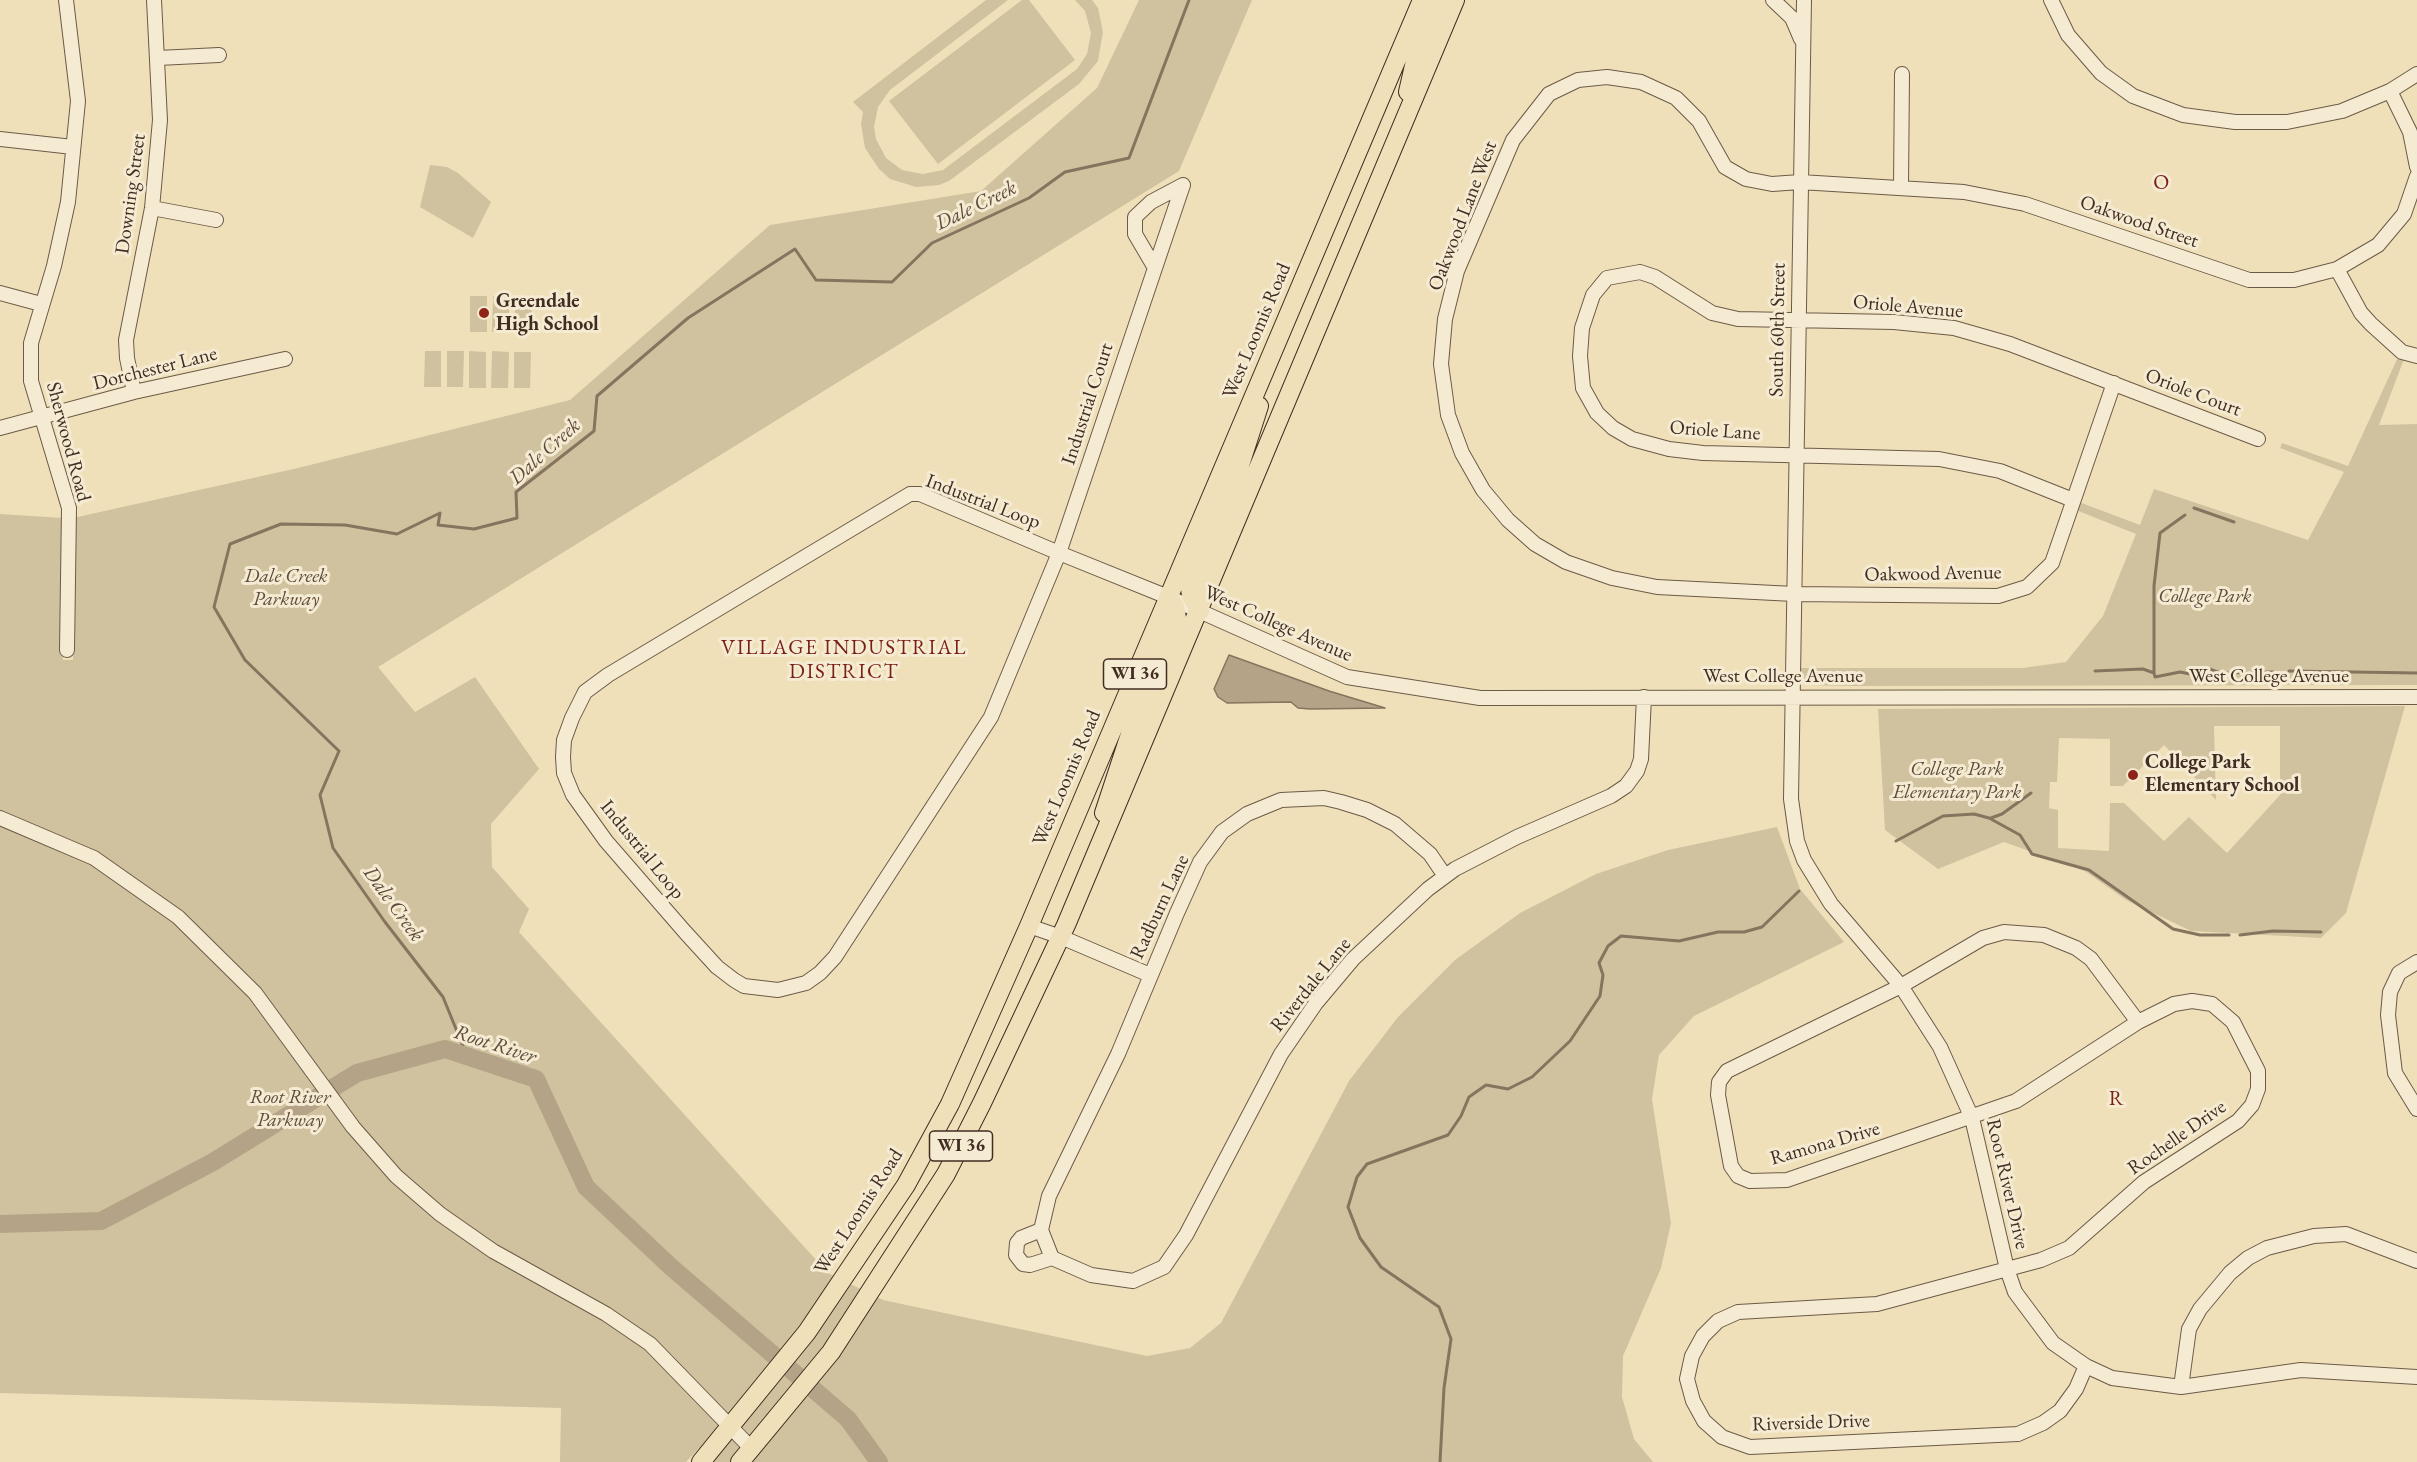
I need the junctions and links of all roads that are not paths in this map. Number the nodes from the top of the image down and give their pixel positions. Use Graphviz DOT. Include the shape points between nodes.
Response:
graph roads {
  1 [pos="66,0"];
  2 [pos="154,0"];
  3 [pos="1422,0"];
  4 [pos="1438,0"];
  5 [pos="1455,0"];
  6 [pos="1773,0"];
  7 [pos="1804,0"];
  8 [pos="2051,0"];
  9 [pos="1803,48"];
  10 [pos="219,55"];
  11 [pos="158,58"];
  12 [pos="1902,74"];
  13 [pos="2417,74"];
  14 [pos="2390,91"];
  15 [pos="0,139"];
  16 [pos="1397,140"];
  17 [pos="73,147"];
  18 [pos="2417,167"];
  19 [pos="2417,176"];
  20 [pos="1800,182"];
  21 [pos="1901,187"];
  22 [pos="152,208"];
  23 [pos="216,220"];
  24 [pos="1155,268"];
  25 [pos="2337,269"];
  26 [pos="0,292"];
  27 [pos="41,304"];
  28 [pos="1797,321"];
  29 [pos="2417,356"];
  30 [pos="285,359"];
  31 [pos="1269,359"];
  32 [pos="2114,383"];
  33 [pos="134,392"];
  34 [pos="40,419"];
  35 [pos="0,428"];
  36 [pos="2258,439"];
  37 [pos="1796,456"];
  38 [pos="2073,500"];
  39 [pos="1059,553"];
  40 [pos="1794,594"];
  41 [pos="1168,597"];
  42 [pos="1200,611"];
  43 [pos="67,650"];
  44 [pos="1644,697"];
  45 [pos="1792,697"];
  46 [pos="2417,697"];
  47 [pos="0,818"];
  48 [pos="1089,870"];
  49 [pos="1445,876"];
  50 [pos="1029,926"];
  51 [pos="1061,937"];
  52 [pos="2417,962"];
  53 [pos="1150,975"];
  54 [pos="1901,986"];
  55 [pos="2138,1022"];
  56 [pos="2417,1108"];
  57 [pos="1972,1118"];
  58 [pos="1041,1230"];
  59 [pos="1052,1258"];
  60 [pos="2417,1261"];
  61 [pos="2007,1269"];
  62 [pos="2086,1366"];
  63 [pos="2417,1377"];
  64 [pos="2181,1387"];
  65 [pos="730,1427"];
  66 [pos="746,1455"];
  67 [pos="701,1462"];
  1 -- 17 [label="street, Sherwood Road" via="78,101"];
  2 -- 11 [label="street, Downing Street"];
  3 -- 31 [label="main road, West Loomis Road / WI 36"];
  4 -- 16 [label="main road" via="1418,48"];
  5 -- 16 [label="main road, WI 36"];
  6 -- 9 [label="street" via="1792,18"];
  7 -- 9 [label="street, South 60th Street"];
  8 -- 14 [label="street" via="2068,35 2101,73 2133,96 2184,115 2235,122 2287,122 2342,111"];
  9 -- 20 [label="street, South 60th Street"];
  10 -- 11 [label="street"];
  11 -- 22 [label="street, Downing Street" via="160,120"];
  12 -- 21 [label="street"];
  13 -- 14 [label="street"];
  14 -- 18 [label="street" via="2410,132"];
  15 -- 17 [label="street"];
  16 -- 42 [label="main road, WI 36"];
  17 -- 27 [label="street, Sherwood Road" via="68,202"];
  19 -- 25 [label="street, Oakwood Street" via="2404,214 2378,245"];
  20 -- 21 [label="street, Oakwood Street"];
  20 -- 28 [label="street, South 60th Street"];
  20 -- 40 [label="street, Oakwood Lane West" via="1772,184 1746,179 1725,167 1699,121 1676,98 1641,82 1607,77 1578,80 1548,94 1513,140 1457,271 1444,319 1441,364 1448,415 1462,453 1483,490 1508,520 1536,544 1566,562 1612,578 1657,587"];
  21 -- 25 [label="street, Oakwood Street" via="1964,192 2025,204 2249,280 2294,280"];
  22 -- 23 [label="street"];
  22 -- 33 [label="street, Downing Street" via="126,340"];
  24 -- 24 [label="street, Industrial Court" via="1172,216 1183,185 1151,202 1135,217 1135,234"];
  24 -- 39 [label="street, Industrial Court"];
  25 -- 29 [label="street" via="2366,318 2402,352"];
  26 -- 27 [label="street"];
  27 -- 34 [label="street, Sherwood Road" via="31,343 31,381"];
  28 -- 32 [label="street, Oriole Avenue" via="1894,322 1954,328 2010,344"];
  28 -- 37 [label="street, South 60th Street"];
  28 -- 37 [label="street, Oriole Lane" via="1738,319 1712,313 1655,277 1640,272 1624,273 1607,278 1593,295 1582,328 1580,356 1583,388 1597,413 1632,439 1680,451"];
  30 -- 33 [label="street, Dorchester Lane"];
  31 -- 41 [label="main road, West Loomis Road / WI 36"];
  31 -- 42 [label="main road" via="1249,441 1190,588"];
  32 -- 36 [label="street, Oriole Court"];
  32 -- 38 [label="street, Oakwood Avenue"];
  33 -- 34 [label="street, Dorchester Lane"];
  34 -- 35 [label="street, Dorchester Lane"];
  34 -- 43 [label="street, Sherwood Road" via="69,508"];
  37 -- 38 [label="street, Oriole Lane" via="1940,459 2000,471"];
  37 -- 40 [label="street, South 60th Street"];
  38 -- 40 [label="street, Oakwood Avenue" via="2052,563 2026,587 1998,596"];
  39 -- 39 [label="street, Industrial Loop" via="920,494 910,494 585,692 564,740 564,773 573,795 606,840 717,968 744,986 766,990 807,983 835,957 992,717"];
  39 -- 41 [label="street, Industrial Loop"];
  40 -- 45 [label="street, South 60th Street"];
  41 -- 42 [label="street, West College Avenue"];
  41 -- 48 [label="main road" via="1177,618 1111,786"];
  41 -- 50 [label="main road, West Loomis Road / WI 36"];
  42 -- 44 [label="street, West College Avenue" via="1347,677 1480,698"];
  42 -- 48 [label="main road, WI 36"];
  44 -- 45 [label="street, West College Avenue"];
  44 -- 49 [label="street, Riverdale Lane" via="1641,759 1626,786"];
  45 -- 46 [label="street, West College Avenue"];
  45 -- 54 [label="street, Root River Drive" via="1791,799 1801,850 1831,904"];
  47 -- 65 [label="street" via="94,858 178,917 255,993 353,1127 396,1176 440,1214 493,1251 606,1314 650,1344"];
  48 -- 51 [label="main road, WI 36"];
  49 -- 53 [label="street, Radburn Lane" via="1430,854 1395,824 1367,810 1324,798 1281,800 1247,814 1222,832 1200,862"];
  49 -- 59 [label="street, Riverdale Lane" via="1353,958 1310,1012 1270,1073 1186,1235 1164,1267 1144,1278 1122,1281 1091,1275"];
  50 -- 51 [label="street, Radburn Lane"];
  50 -- 65 [label="main road, West Loomis Road / WI 36" via="950,1104 906,1185 810,1327"];
  51 -- 53 [label="street, Radburn Lane"];
  51 -- 66 [label="main road, WI 36" via="946,1174 837,1342"];
  52 -- 56 [label="street" via="2399,973 2390,992 2388,1015 2395,1073"];
  53 -- 58 [label="street, Radburn Lane" via="1118,1054 1049,1196"];
  54 -- 55 [label="street, Ramona Drive" via="1983,938 2004,932 2027,932 2059,940 2091,959"];
  54 -- 57 [label="street, Root River Drive" via="1940,1047"];
  54 -- 57 [label="street, Ramona Drive" via="1727,1071 1719,1082 1719,1095 1731,1166 1738,1176 1750,1181 1787,1180"];
  55 -- 57 [label="street, Rochelle Drive" via="2016,1101"];
  55 -- 61 [label="street, Rochelle Drive" via="2174,1004 2212,1004 2233,1022 2258,1071 2258,1089 2252,1105 2238,1121 2144,1182 2069,1248"];
  57 -- 61 [label="street, Root River Drive"];
  58 -- 59 [label="street"];
  58 -- 59 [label="street" via="1021,1238 1016,1255 1023,1264 1030,1265"];
  60 -- 64 [label="street" via="2346,1234 2288,1241 2248,1258 2200,1309 2189,1329"];
  61 -- 62 [label="street, Root River Drive" via="2029,1314 2053,1343"];
  61 -- 62 [label="street, Riverside Drive" via="1876,1304 1738,1312 1719,1321 1703,1336 1692,1356 1687,1379 1693,1401 1704,1421 1722,1437 1750,1447 2018,1434 2060,1411"];
  62 -- 64 [label="street, Root River Drive" via="2112,1378"];
  63 -- 64 [label="street, Root River Drive" via="2301,1370"];
  65 -- 66 [label="street"];
  65 -- 67 [label="main road, West Loomis Road / WI 36"];
}
